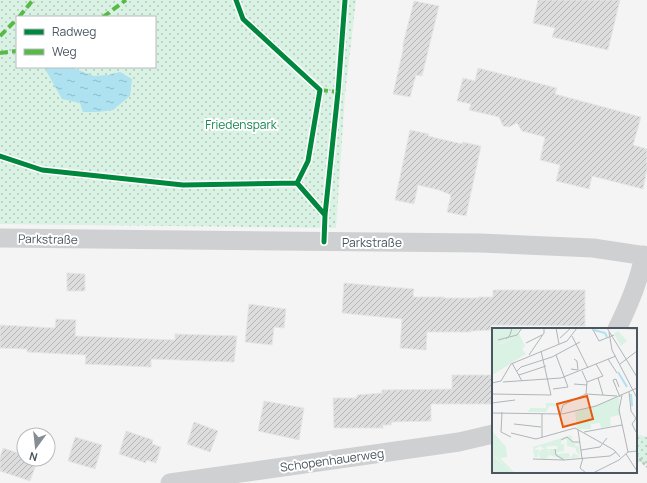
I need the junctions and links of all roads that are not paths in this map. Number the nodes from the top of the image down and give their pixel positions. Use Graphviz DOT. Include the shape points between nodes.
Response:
graph roads {
  1 [pos="0,238"];
  2 [pos="646,255"];
  3 [pos="617,328"];
  4 [pos="492,434"];
  5 [pos="170,483"];
  1 -- 2 [label="street, Parkstraße" via="480,243 593,248"];
  2 -- 3 [label="street"];
  4 -- 5 [label="street, Schopenhauerweg" via="459,442"];
}
